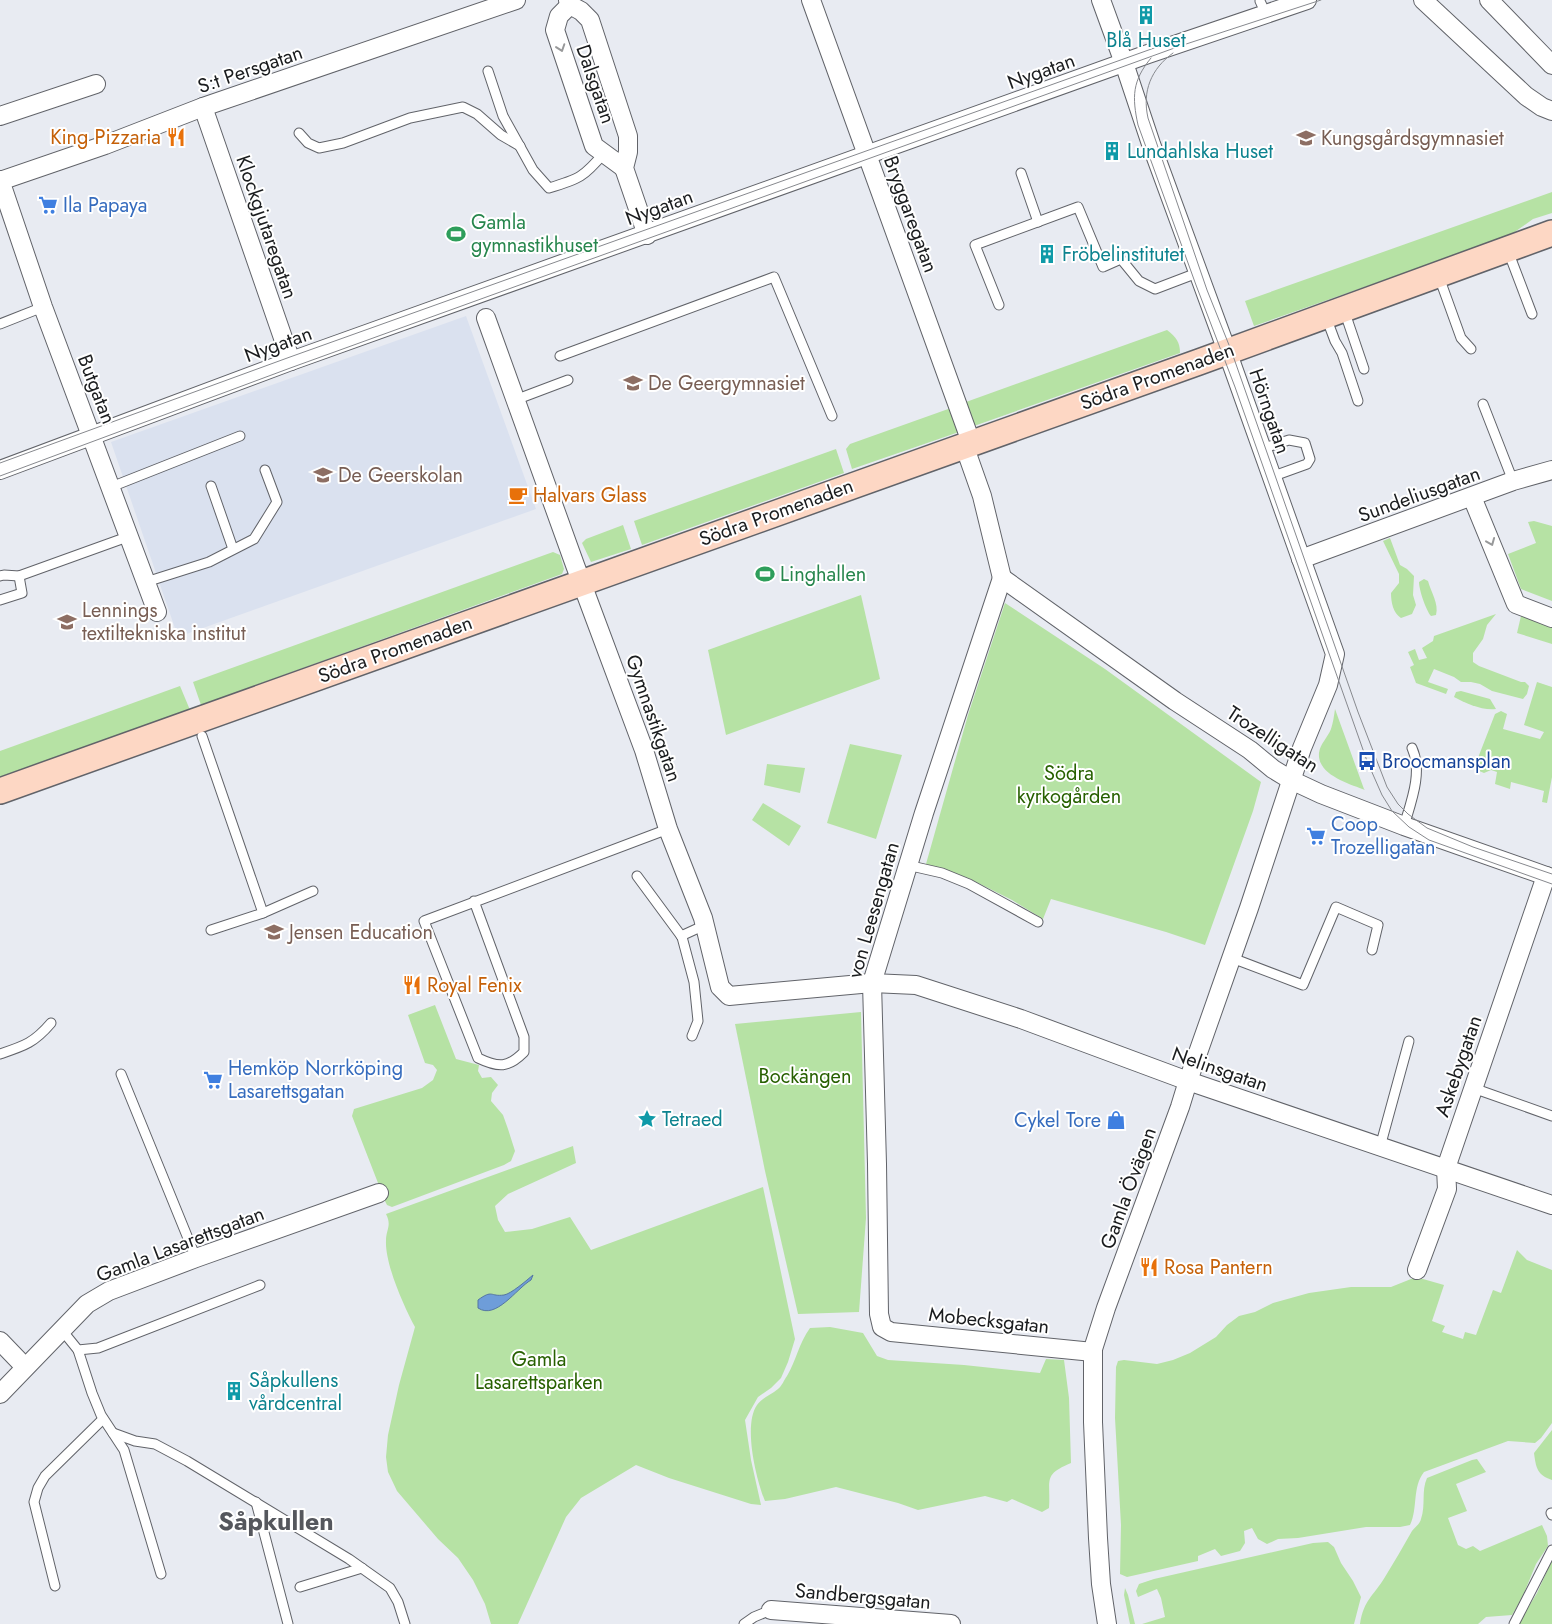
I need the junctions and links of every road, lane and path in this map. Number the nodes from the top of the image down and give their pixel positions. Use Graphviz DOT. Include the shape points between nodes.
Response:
graph roads {
  1 [pos="516,0"];
  2 [pos="811,0"];
  3 [pos="1101,0"];
  4 [pos="1307,0"];
  5 [pos="1423,0"];
  6 [pos="1489,0"];
  7 [pos="569,3"];
  8 [pos="1263,7"];
  9 [pos="1124,63"];
  10 [pos="1552,64"];
  11 [pos="488,71"];
  12 [pos="96,84"];
  13 [pos="203,107"];
  14 [pos="1552,110"];
  15 [pos="0,116"];
  16 [pos="300,133"];
  17 [pos="520,146"];
  18 [pos="604,153"];
  19 [pos="867,156"];
  20 [pos="624,168"];
  21 [pos="1021,173"];
  22 [pos="0,180"];
  23 [pos="1038,222"];
  24 [pos="1552,233"];
  25 [pos="647,234"];
  26 [pos="1508,249"];
  27 [pos="1197,273"];
  28 [pos="1439,274"];
  29 [pos="999,305"];
  30 [pos="43,307"];
  31 [pos="1334,313"];
  32 [pos="1532,314"];
  33 [pos="486,318"];
  34 [pos="0,324"];
  35 [pos="1471,348"];
  36 [pos="1227,351"];
  37 [pos="560,356"];
  38 [pos="291,361"];
  39 [pos="1364,369"];
  40 [pos="568,380"];
  41 [pos="515,400"];
  42 [pos="1358,401"];
  43 [pos="1483,404"];
  44 [pos="832,416"];
  45 [pos="240,436"];
  46 [pos="92,437"];
  47 [pos="968,444"];
  48 [pos="1261,449"];
  49 [pos="0,470"];
  50 [pos="265,470"];
  51 [pos="1552,470"];
  52 [pos="1271,477"];
  53 [pos="1513,481"];
  54 [pos="211,486"];
  55 [pos="111,487"];
  56 [pos="1472,497"];
  57 [pos="130,536"];
  58 [pos="233,549"];
  59 [pos="1301,559"];
  60 [pos="0,576"];
  61 [pos="19,576"];
  62 [pos="1002,578"];
  63 [pos="146,582"];
  64 [pos="581,582"];
  65 [pos="0,600"];
  66 [pos="157,612"];
  67 [pos="1552,618"];
  68 [pos="202,736"];
  69 [pos="1412,748"];
  70 [pos="1291,780"];
  71 [pos="0,791"];
  72 [pos="1404,826"];
  73 [pos="668,829"];
  74 [pos="907,865"];
  75 [pos="637,876"];
  76 [pos="1549,877"];
  77 [pos="313,891"];
  78 [pos="474,901"];
  79 [pos="263,913"];
  80 [pos="1038,922"];
  81 [pos="705,926"];
  82 [pos="211,930"];
  83 [pos="681,936"];
  84 [pos="1372,950"];
  85 [pos="1232,958"];
  86 [pos="872,983"];
  87 [pos="51,1022"];
  88 [pos="692,1036"];
  89 [pos="1408,1041"];
  90 [pos="0,1054"];
  91 [pos="121,1074"];
  92 [pos="1188,1080"];
  93 [pos="1473,1088"];
  94 [pos="1552,1116"];
  95 [pos="1380,1147"];
  96 [pos="1446,1168"];
  97 [pos="379,1194"];
  98 [pos="1552,1205"];
  99 [pos="196,1258"];
  100 [pos="1417,1270"];
  101 [pos="260,1285"];
  102 [pos="882,1327"];
  103 [pos="61,1329"];
  104 [pos="0,1340"];
  105 [pos="78,1350"];
  106 [pos="1093,1352"];
  107 [pos="26,1367"];
  108 [pos="0,1394"];
  109 [pos="104,1418"];
  110 [pos="113,1433"];
  111 [pos="256,1502"];
  112 [pos="1552,1550"];
  113 [pos="362,1568"];
  114 [pos="161,1574"];
  115 [pos="55,1586"];
  116 [pos="300,1587"];
  117 [pos="772,1610"];
  118 [pos="288,1624"];
  119 [pos="405,1624"];
  120 [pos="744,1624"];
  121 [pos="952,1624"];
  122 [pos="1107,1624"];
  123 [pos="1514,1624"];
  1 -- 13 [label="street, S:t Persgatan"];
  2 -- 19 [label="street, Bryggaregatan"];
  3 -- 9 [label="street, Hörngatan"];
  4 -- 8 [label="street, Nygatan"];
  5 -- 14 [label="street" via="1526,96"];
  6 -- 10 [label="street"];
  7 -- 18 [label="street, Dalsgatan, one-way" via="559,16 555,30 594,146"];
  7 -- 20 [label="street, Dalsgatan" via="590,20 628,136"];
  8 -- 9 [label="street, Nygatan"];
  9 -- 19 [label="street, Nygatan"];
  9 -- 27 [label="street, Hörngatan"];
  11 -- 17 [label="lane" via="503,116"];
  12 -- 15 [label="street"];
  13 -- 22 [label="street, S:t Persgatan" via="105,145"];
  13 -- 38 [label="street, Klockgjutaregatan"];
  16 -- 17 [label="lane" via="308,143 319,148 344,143 410,118 463,107"];
  17 -- 18 [label="lane" via="533,170 550,188 588,172"];
  18 -- 20 [label="street, Dalsgatan"];
  19 -- 25 [label="street, Nygatan"];
  19 -- 47 [label="street, Bryggaregatan"];
  20 -- 25 [label="street, Dalsgatan"];
  21 -- 23 [label="lane"];
  22 -- 30 [label="street, Butgatan"];
  23 -- 27 [label="lane" via="1078,207 1103,268 1121,259 1139,281 1155,289"];
  23 -- 29 [label="lane" via="976,245"];
  24 -- 26 [label="main road, Södra Promenaden"];
  25 -- 38 [label="street, Nygatan"];
  26 -- 28 [label="main road, Södra Promenaden"];
  26 -- 32 [label="lane"];
  27 -- 36 [label="street, Hörngatan"];
  28 -- 31 [label="main road, Södra Promenaden"];
  28 -- 35 [label="lane" via="1461,338"];
  30 -- 34 [label="lane"];
  30 -- 46 [label="street, Butgatan"];
  31 -- 36 [label="main road, Södra Promenaden"];
  31 -- 39 [label="lane"];
  31 -- 42 [label="lane" via="1335,341"];
  33 -- 41 [label="street, Gymnastikgatan"];
  36 -- 47 [label="main road, Södra Promenaden"];
  36 -- 48 [label="street, Hörngatan"];
  37 -- 44 [label="lane" via="774,277"];
  38 -- 46 [label="street, Nygatan"];
  40 -- 41 [label="lane"];
  41 -- 64 [label="street, Gymnastikgatan"];
  43 -- 53 [label="lane"];
  45 -- 55 [label="lane"];
  46 -- 49 [label="street, Nygatan"];
  46 -- 55 [label="street, Butgatan"];
  47 -- 62 [label="street, Bryggaregatan"];
  47 -- 64 [label="main road, Södra Promenaden"];
  48 -- 52 [label="street, Hörngatan"];
  48 -- 52 [label="lane" via="1289,440 1304,443 1310,459 1307,464"];
  50 -- 58 [label="lane" via="277,502 254,539"];
  51 -- 53 [label="street, Sundeliusgatan"];
  52 -- 59 [label="street, Hörngatan"];
  53 -- 56 [label="street, Sundeliusgatan"];
  54 -- 58 [label="lane"];
  55 -- 57 [label="street, Butgatan"];
  56 -- 59 [label="street, Sundeliusgatan"];
  56 -- 67 [label="street, one-way" via="1516,604"];
  57 -- 61 [label="lane"];
  57 -- 63 [label="street, Butgatan"];
  58 -- 63 [label="lane" via="209,562"];
  59 -- 70 [label="street, Hörngatan" via="1335,654 1328,685"];
  60 -- 61 [label="lane"];
  61 -- 65 [label="lane" via="22,593"];
  62 -- 70 [label="street, Trozelligatan"];
  62 -- 74 [label="street, von Leesengatan"];
  63 -- 66 [label="street, Butgatan"];
  64 -- 71 [label="main road, Södra Promenaden"];
  64 -- 73 [label="street, Gymnastikgatan" via="644,750"];
  68 -- 79 [label="lane"];
  69 -- 72 [label="lane" via="1418,769"];
  70 -- 72 [label="street, Trozelligatan"];
  70 -- 85 [label="street, Gamla Övägen"];
  72 -- 76 [label="street, Trozelligatan"];
  73 -- 78 [label="lane"];
  73 -- 81 [label="street, Gymnastikgatan"];
  74 -- 80 [label="lane" via="942,872"];
  74 -- 86 [label="street, von Leesengatan"];
  75 -- 83 [label="lane"];
  76 -- 93 [label="street, Askebygatan"];
  77 -- 79 [label="lane"];
  78 -- 78 [label="lane" via="424,921 478,1058 495,1066 514,1062 524,1052 524,1037"];
  79 -- 82 [label="lane"];
  81 -- 83 [label="lane"];
  81 -- 86 [label="street, Gymnastikgatan" via="720,987 729,996"];
  83 -- 88 [label="lane" via="694,982 698,1021"];
  84 -- 85 [label="lane" via="1378,925 1336,907 1303,985"];
  85 -- 92 [label="street, Gamla Övägen"];
  86 -- 92 [label="street, Nelinsgatan" via="916,986"];
  86 -- 102 [label="street, von Leesengatan" via="879,1314"];
  87 -- 90 [label="lane" via="30,1044"];
  89 -- 95 [label="lane"];
  91 -- 99 [label="lane"];
  92 -- 95 [label="street, Nelinsgatan"];
  92 -- 106 [label="street, Gamla Övägen"];
  93 -- 94 [label="lane"];
  93 -- 96 [label="street, Askebygatan"];
  95 -- 96 [label="street, Nelinsgatan"];
  96 -- 98 [label="street, Nelinsgatan"];
  96 -- 100 [label="street, Askebygatan" via="1447,1189"];
  97 -- 99 [label="street, Gamla Lasarettsgatan"];
  99 -- 103 [label="street, Gamla Lasarettsgatan" via="109,1291 87,1304"];
  101 -- 105 [label="lane" via="98,1348"];
  102 -- 106 [label="street, Mobecksgatan" via="891,1332"];
  103 -- 105 [label="lane"];
  103 -- 107 [label="street, Gamla Lasarettsgatan"];
  104 -- 107 [label="street"];
  105 -- 109 [label="lane" via="92,1394"];
  106 -- 122 [label="street, Gamla Övägen" via="1098,1538"];
  107 -- 108 [label="street, Gamla Lasarettsgatan"];
  109 -- 110 [label="lane"];
  109 -- 115 [label="lane" via="45,1476 38,1488 34,1502"];
  110 -- 111 [label="lane" via="155,1444"];
  110 -- 114 [label="lane" via="124,1450"];
  111 -- 113 [label="lane"];
  111 -- 118 [label="lane"];
  112 -- 123 [label="lane"];
  113 -- 116 [label="lane"];
  113 -- 119 [label="lane" via="390,1588"];
  117 -- 120 [label="lane"];
  117 -- 121 [label="street, Sandbergsgatan"];
}
